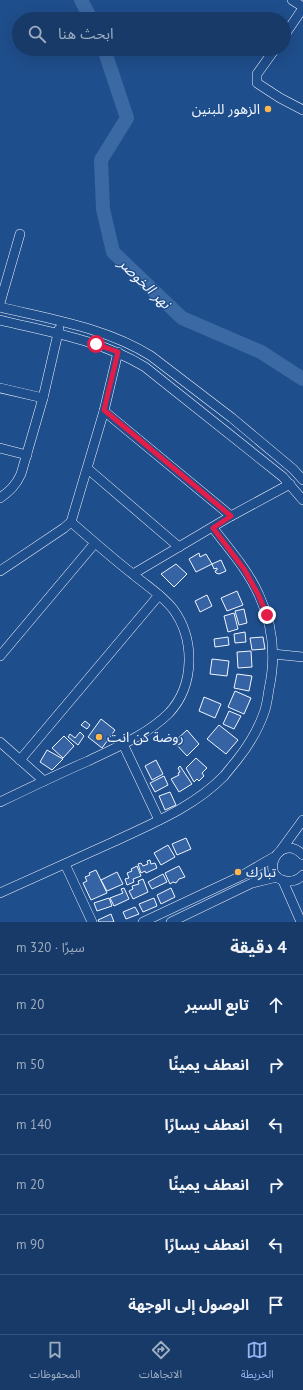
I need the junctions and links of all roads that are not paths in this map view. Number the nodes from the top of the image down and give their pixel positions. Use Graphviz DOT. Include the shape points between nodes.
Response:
graph roads {
  1 [pos="292,0"];
  2 [pos="303,8"];
  3 [pos="291,26"];
  4 [pos="270,56"];
  5 [pos="303,110"];
  6 [pos="20,234"];
  7 [pos="0,302"];
  8 [pos="0,307"];
  9 [pos="0,320"];
  10 [pos="60,322"];
  11 [pos="58,334"];
  12 [pos="118,352"];
  13 [pos="0,388"];
  14 [pos="44,398"];
  15 [pos="104,410"];
  16 [pos="232,418"];
  17 [pos="224,429"];
  18 [pos="0,448"];
  19 [pos="27,455"];
  20 [pos="88,469"];
  21 [pos="303,480"];
  22 [pos="290,484"];
  23 [pos="0,498"];
  24 [pos="303,500"];
  25 [pos="231,516"];
  26 [pos="71,522"];
  27 [pos="213,528"];
  28 [pos="95,543"];
  29 [pos="179,547"];
  30 [pos="0,571"];
  31 [pos="133,574"];
  32 [pos="159,595"];
  33 [pos="273,654"];
  34 [pos="0,656"];
  35 [pos="303,657"];
  36 [pos="0,742"];
  37 [pos="123,744"];
  38 [pos="20,760"];
  39 [pos="44,781"];
  40 [pos="0,802"];
  41 [pos="159,820"];
  42 [pos="302,826"];
  43 [pos="282,850"];
  44 [pos="303,854"];
  45 [pos="274,857"];
  46 [pos="65,864"];
  47 [pos="303,875"];
  48 [pos="280,879"];
  49 [pos="0,893"];
  50 [pos="303,908"];
  51 [pos="92,922"];
  52 [pos="143,922"];
  53 [pos="171,922"];
  54 [pos="301,922"];
  1 -- 2 [label="street"];
  2 -- 3 [label="street"];
  4 -- 5 [label="street" via="257,74 257,83"];
  6 -- 7 [label="street"];
  8 -- 10 [label="street"];
  9 -- 11 [label="street"];
  10 -- 11 [label="street"];
  10 -- 16 [label="street" via="109,335 139,348"];
  11 -- 12 [label="street"];
  11 -- 14 [label="street"];
  12 -- 15 [label="street"];
  12 -- 17 [label="street" via="145,367"];
  13 -- 14 [label="street"];
  14 -- 19 [label="street"];
  15 -- 20 [label="street"];
  15 -- 25 [label="street"];
  16 -- 17 [label="street"];
  16 -- 21 [label="street"];
  17 -- 22 [label="street"];
  18 -- 19 [label="street"];
  19 -- 23 [label="street" via="17,483"];
  20 -- 26 [label="street"];
  20 -- 29 [label="street"];
  22 -- 24 [label="street"];
  22 -- 25 [label="street"];
  25 -- 27 [label="street"];
  26 -- 28 [label="street"];
  26 -- 30 [label="street"];
  27 -- 29 [label="street"];
  27 -- 33 [label="street" via="244,569 258,594 267,615"];
  28 -- 31 [label="street"];
  28 -- 34 [label="street"];
  29 -- 31 [label="street"];
  31 -- 32 [label="street"];
  32 -- 37 [label="street" via="172,608 182,624 188,648 187,679 180,697 170,712 156,725"];
  32 -- 38 [label="street"];
  33 -- 35 [label="street"];
  33 -- 41 [label="street" via="265,710 246,749 208,790"];
  36 -- 38 [label="street"];
  37 -- 39 [label="street"];
  37 -- 41 [label="street"];
  38 -- 39 [label="street"];
  39 -- 40 [label="street"];
  41 -- 46 [label="street"];
  42 -- 43 [label="street"];
  43 -- 44 [label="street" via="295,849"];
  43 -- 45 [label="street"];
  45 -- 48 [label="street" via="273,868"];
  45 -- 52 [label="street" via="241,876"];
  46 -- 49 [label="street"];
  46 -- 51 [label="street"];
  47 -- 48 [label="street" via="293,882"];
  48 -- 53 [label="street" via="252,883"];
  48 -- 54 [label="street"];
  50 -- 54 [label="street"];
}
